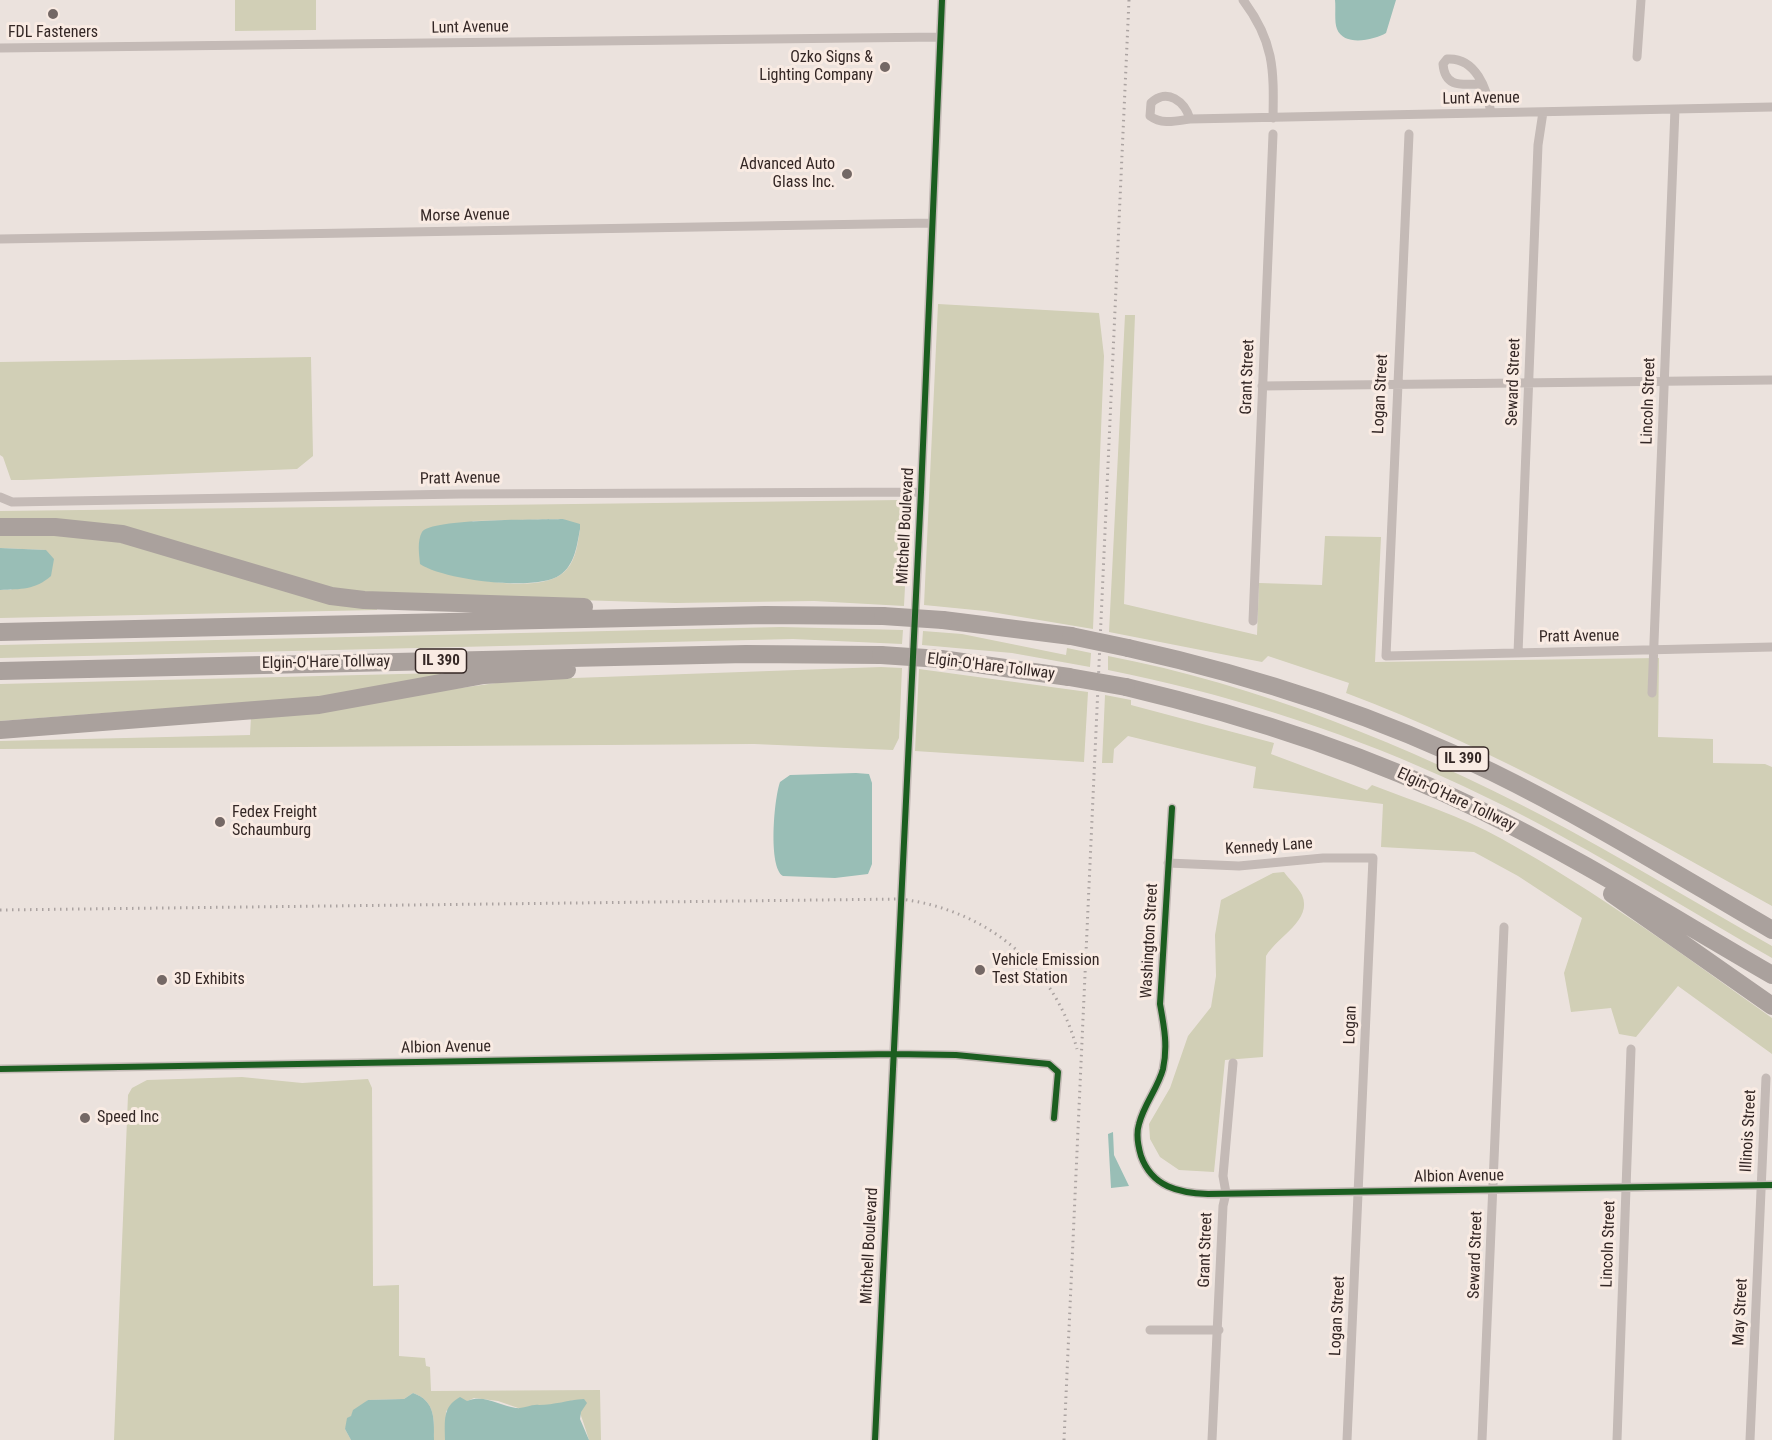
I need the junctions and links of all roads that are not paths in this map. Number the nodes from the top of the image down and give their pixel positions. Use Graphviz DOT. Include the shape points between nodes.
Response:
graph roads {
  1 [pos="942,0"];
  2 [pos="1244,0"];
  3 [pos="1641,0"];
  4 [pos="940,37"];
  5 [pos="0,48"];
  6 [pos="1637,57"];
  7 [pos="1482,84"];
  8 [pos="1772,107"];
  9 [pos="1675,110"];
  10 [pos="1543,112"];
  11 [pos="1491,113"];
  12 [pos="1273,118"];
  13 [pos="1190,119"];
  14 [pos="1273,134"];
  15 [pos="1409,134"];
  16 [pos="931,223"];
  17 [pos="0,239"];
  18 [pos="1772,380"];
  19 [pos="1665,381"];
  20 [pos="1528,382"];
  21 [pos="1396,383"];
  22 [pos="1262,386"];
  23 [pos="921,492"];
  24 [pos="0,497"];
  25 [pos="0,527"];
  26 [pos="708,616"];
  27 [pos="1253,621"];
  28 [pos="0,632"];
  29 [pos="1772,647"];
  30 [pos="1654,651"];
  31 [pos="1518,653"];
  32 [pos="746,654"];
  33 [pos="1386,656"];
  34 [pos="0,671"];
  35 [pos="1652,693"];
  36 [pos="0,730"];
  37 [pos="1172,808"];
  38 [pos="1559,852"];
  39 [pos="1373,858"];
  40 [pos="1168,863"];
  41 [pos="1666,869"];
  42 [pos="1772,915"];
  43 [pos="1504,927"];
  44 [pos="1772,930"];
  45 [pos="1772,975"];
  46 [pos="1772,1006"];
  47 [pos="1632,1049"];
  48 [pos="893,1054"];
  49 [pos="1233,1063"];
  50 [pos="0,1068"];
  51 [pos="1766,1078"];
  52 [pos="1054,1118"];
  53 [pos="1151,1174"];
  54 [pos="1761,1185"];
  55 [pos="1772,1185"];
  56 [pos="1626,1187"];
  57 [pos="1493,1189"];
  58 [pos="1226,1193"];
  59 [pos="1358,1193"];
  60 [pos="1150,1330"];
  61 [pos="1219,1330"];
  62 [pos="875,1440"];
  63 [pos="1212,1440"];
  64 [pos="1347,1440"];
  65 [pos="1482,1440"];
  66 [pos="1617,1440"];
  67 [pos="1750,1440"];
  1 -- 4 [label="street, Mitchell Boulevard"];
  2 -- 12 [label="street" via="1257,18 1273,60"];
  3 -- 6 [label="street"];
  4 -- 5 [label="street, Lunt Avenue"];
  4 -- 16 [label="street, Mitchell Boulevard"];
  7 -- 11 [label="street" via="1488,91"];
  8 -- 9 [label="street, Lunt Avenue"];
  9 -- 10 [label="street, Lunt Avenue"];
  9 -- 19 [label="street, Lincoln Street"];
  10 -- 11 [label="street, Lunt Avenue"];
  10 -- 20 [label="street, Seward Street" via="1538,146"];
  11 -- 12 [label="street, Lunt Avenue"];
  12 -- 13 [label="street, Lunt Avenue"];
  14 -- 22 [label="street, Grant Street"];
  15 -- 21 [label="street, Logan Street"];
  16 -- 17 [label="street, Morse Avenue"];
  16 -- 23 [label="street, Mitchell Boulevard"];
  18 -- 19 [label="street"];
  19 -- 20 [label="street"];
  19 -- 30 [label="street, Lincoln Street"];
  20 -- 21 [label="street"];
  20 -- 31 [label="street, Seward Street"];
  21 -- 22 [label="street"];
  21 -- 33 [label="street, Logan Street"];
  22 -- 27 [label="street, Grant Street"];
  23 -- 24 [label="street, Pratt Avenue" via="461,494 12,502"];
  23 -- 48 [label="street, Mitchell Boulevard"];
  25 -- 26 [label="highway" via="55,526 122,534 331,596"];
  26 -- 28 [label="highway, IL 390"];
  26 -- 41 [label="highway, IL 390, bridge" via="943,620 1071,636 1244,676 1395,729 1539,796"];
  29 -- 30 [label="street, Pratt Avenue"];
  30 -- 31 [label="street, Pratt Avenue"];
  30 -- 35 [label="street, Lincoln Street"];
  31 -- 33 [label="street, Pratt Avenue"];
  32 -- 34 [label="highway, Elgin-O'Hare Tollway / IL 390"];
  32 -- 36 [label="highway" via="676,664 484,675 319,705"];
  32 -- 38 [label="highway, Elgin-O'Hare Tollway / IL 390, bridge" via="942,659 1126,687 1242,717 1351,754 1478,809"];
  37 -- 40 [label="street, Washington Street"];
  38 -- 45 [label="highway, Elgin-O'Hare Tollway / IL 390"];
  38 -- 46 [label="highway"];
  39 -- 40 [label="street, Kennedy Lane" via="1239,866"];
  39 -- 59 [label="street, Logan"];
  40 -- 53 [label="street, Washington Street" via="1160,1004 1166,1035 1165,1059 1137,1133 1143,1162"];
  41 -- 42 [label="highway" via="1697,875"];
  41 -- 44 [label="highway, IL 390"];
  43 -- 57 [label="street, Seward Street"];
  47 -- 56 [label="street, Lincoln Street"];
  48 -- 50 [label="street, Albion Avenue"];
  48 -- 52 [label="street" via="956,1055 1049,1064 1058,1072"];
  48 -- 62 [label="street, Mitchell Boulevard"];
  49 -- 58 [label="street, Grant Street" via="1223,1176"];
  51 -- 54 [label="street, Illinois Street"];
  53 -- 58 [label="street, Albion Avenue" via="1161,1184 1179,1191"];
  54 -- 55 [label="street, Albion Avenue"];
  54 -- 56 [label="street, Albion Avenue"];
  54 -- 67 [label="street, May Street"];
  56 -- 57 [label="street, Albion Avenue"];
  56 -- 66 [label="street, Lincoln Street"];
  57 -- 59 [label="street, Albion Avenue"];
  57 -- 65 [label="street, Seward Street"];
  58 -- 59 [label="street, Albion Avenue"];
  58 -- 61 [label="street, Grant Street"];
  59 -- 64 [label="street, Logan Street"];
  60 -- 61 [label="street"];
  61 -- 63 [label="street, Grant Street"];
}
